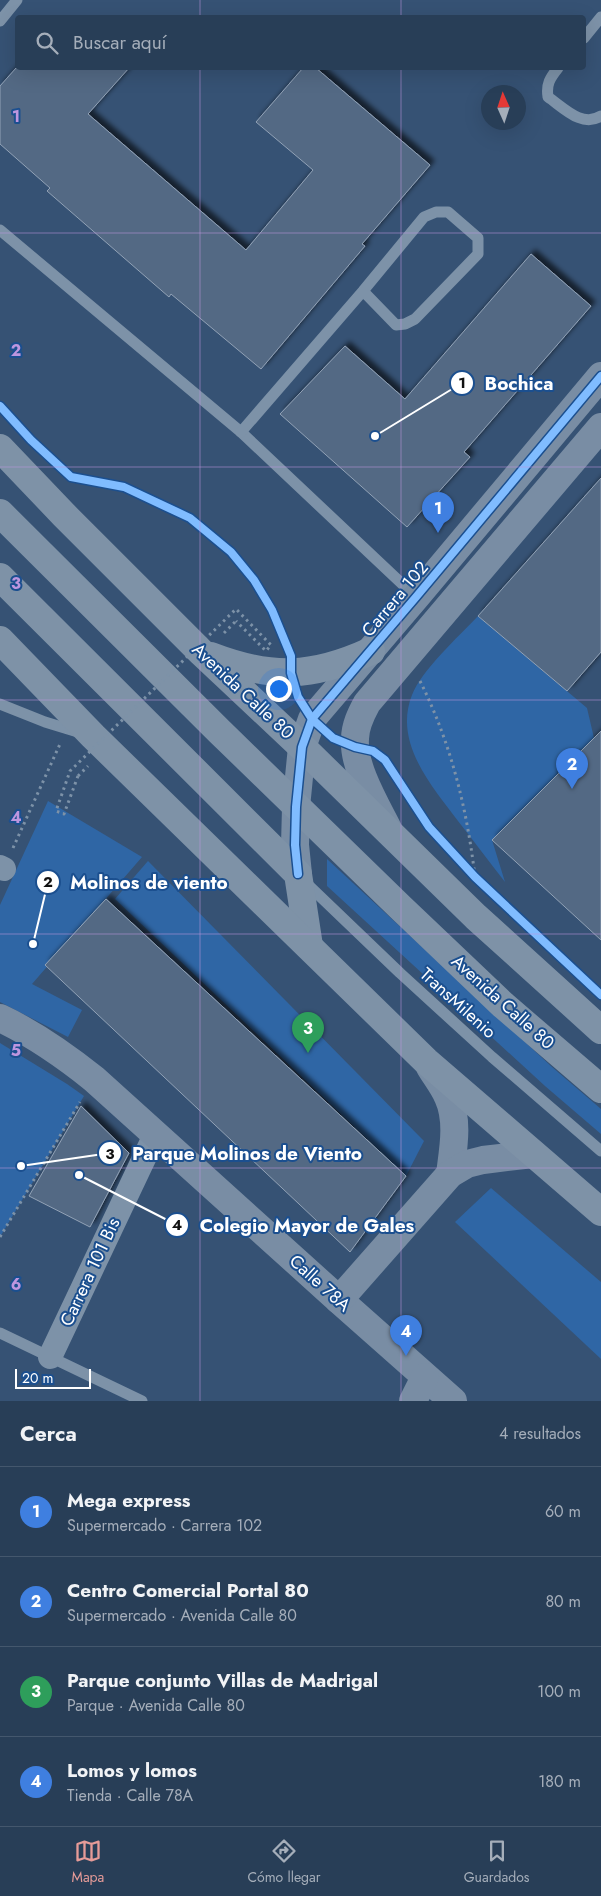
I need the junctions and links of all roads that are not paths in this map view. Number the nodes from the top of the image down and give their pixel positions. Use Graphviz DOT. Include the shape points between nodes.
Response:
graph roads {
  1 [pos="16,0"];
  2 [pos="601,17"];
  3 [pos="0,21"];
  4 [pos="586,36"];
  5 [pos="556,70"];
  6 [pos="601,116"];
  7 [pos="0,230"];
  8 [pos="363,292"];
  9 [pos="598,384"];
  10 [pos="601,427"];
  11 [pos="240,432"];
  12 [pos="0,448"];
  13 [pos="0,513"];
  14 [pos="0,577"];
  15 [pos="416,598"];
  16 [pos="0,640"];
  17 [pos="370,650"];
  18 [pos="201,652"];
  19 [pos="0,704"];
  20 [pos="92,736"];
  21 [pos="302,747"];
  22 [pos="296,806"];
  23 [pos="392,837"];
  24 [pos="298,874"];
  25 [pos="309,946"];
  26 [pos="0,1018"];
  27 [pos="601,1030"];
  28 [pos="426,1061"];
  29 [pos="601,1089"];
  30 [pos="156,1133"];
  31 [pos="601,1151"];
  32 [pos="533,1154"];
  33 [pos="450,1174"];
  34 [pos="601,1212"];
  35 [pos="339,1300"];
  36 [pos="0,1333"];
  37 [pos="50,1357"];
  38 [pos="419,1389"];
  39 [pos="142,1401"];
  40 [pos="453,1401"];
  1 -- 3 [label="lane"];
  2 -- 4 [label="lane"];
  5 -- 6 [label="lane" via="549,79 548,97 583,121 593,121"];
  7 -- 11 [label="lane"];
  8 -- 8 [label="lane" via="396,325 405,324 415,319 478,254 478,238 448,212 436,212 424,218"];
  8 -- 11 [label="lane"];
  9 -- 15 [label="street, Carrera 102"];
  10 -- 23 [label="street" via="363,710 354,747 363,779"];
  11 -- 15 [label="lane"];
  12 -- 18 [label="highway, Avenida Calle 80"];
  13 -- 22 [label="highway, Avenida Calle 80"];
  14 -- 24 [label="highway"];
  15 -- 17 [label="street, Carrera 102"];
  16 -- 20 [label="highway"];
  17 -- 18 [label="highway" via="328,668 291,673 234,665"];
  17 -- 21 [label="street, Carrera 102" via="312,718"];
  18 -- 21 [label="highway, Avenida Calle 80"];
  19 -- 20 [label="lane"];
  20 -- 25 [label="highway"];
  21 -- 22 [label="street, Carrera 102"];
  21 -- 23 [label="highway, Avenida Calle 80"];
  22 -- 24 [label="street, Carrera 102"];
  22 -- 29 [label="highway, Avenida Calle 80" via="503,1005"];
  23 -- 27 [label="highway, Avenida Calle 80"];
  24 -- 25 [label="highway"];
  24 -- 31 [label="lane, TransMilenio" via="414,986"];
  25 -- 28 [label="highway"];
  26 -- 30 [label="street, Calle 78A" via="59,1052"];
  28 -- 32 [label="highway"];
  28 -- 33 [label="street" via="449,1098 453,1113 455,1140"];
  30 -- 35 [label="street, Calle 78A"];
  30 -- 37 [label="street, Carrera 101 Bis"];
  32 -- 33 [label="street" via="482,1160"];
  32 -- 34 [label="highway"];
  33 -- 35 [label="street"];
  35 -- 38 [label="street, Calle 78A"];
  36 -- 37 [label="lane"];
  37 -- 39 [label="lane"];
  38 -- 40 [label="street, Calle 78A"];
}
